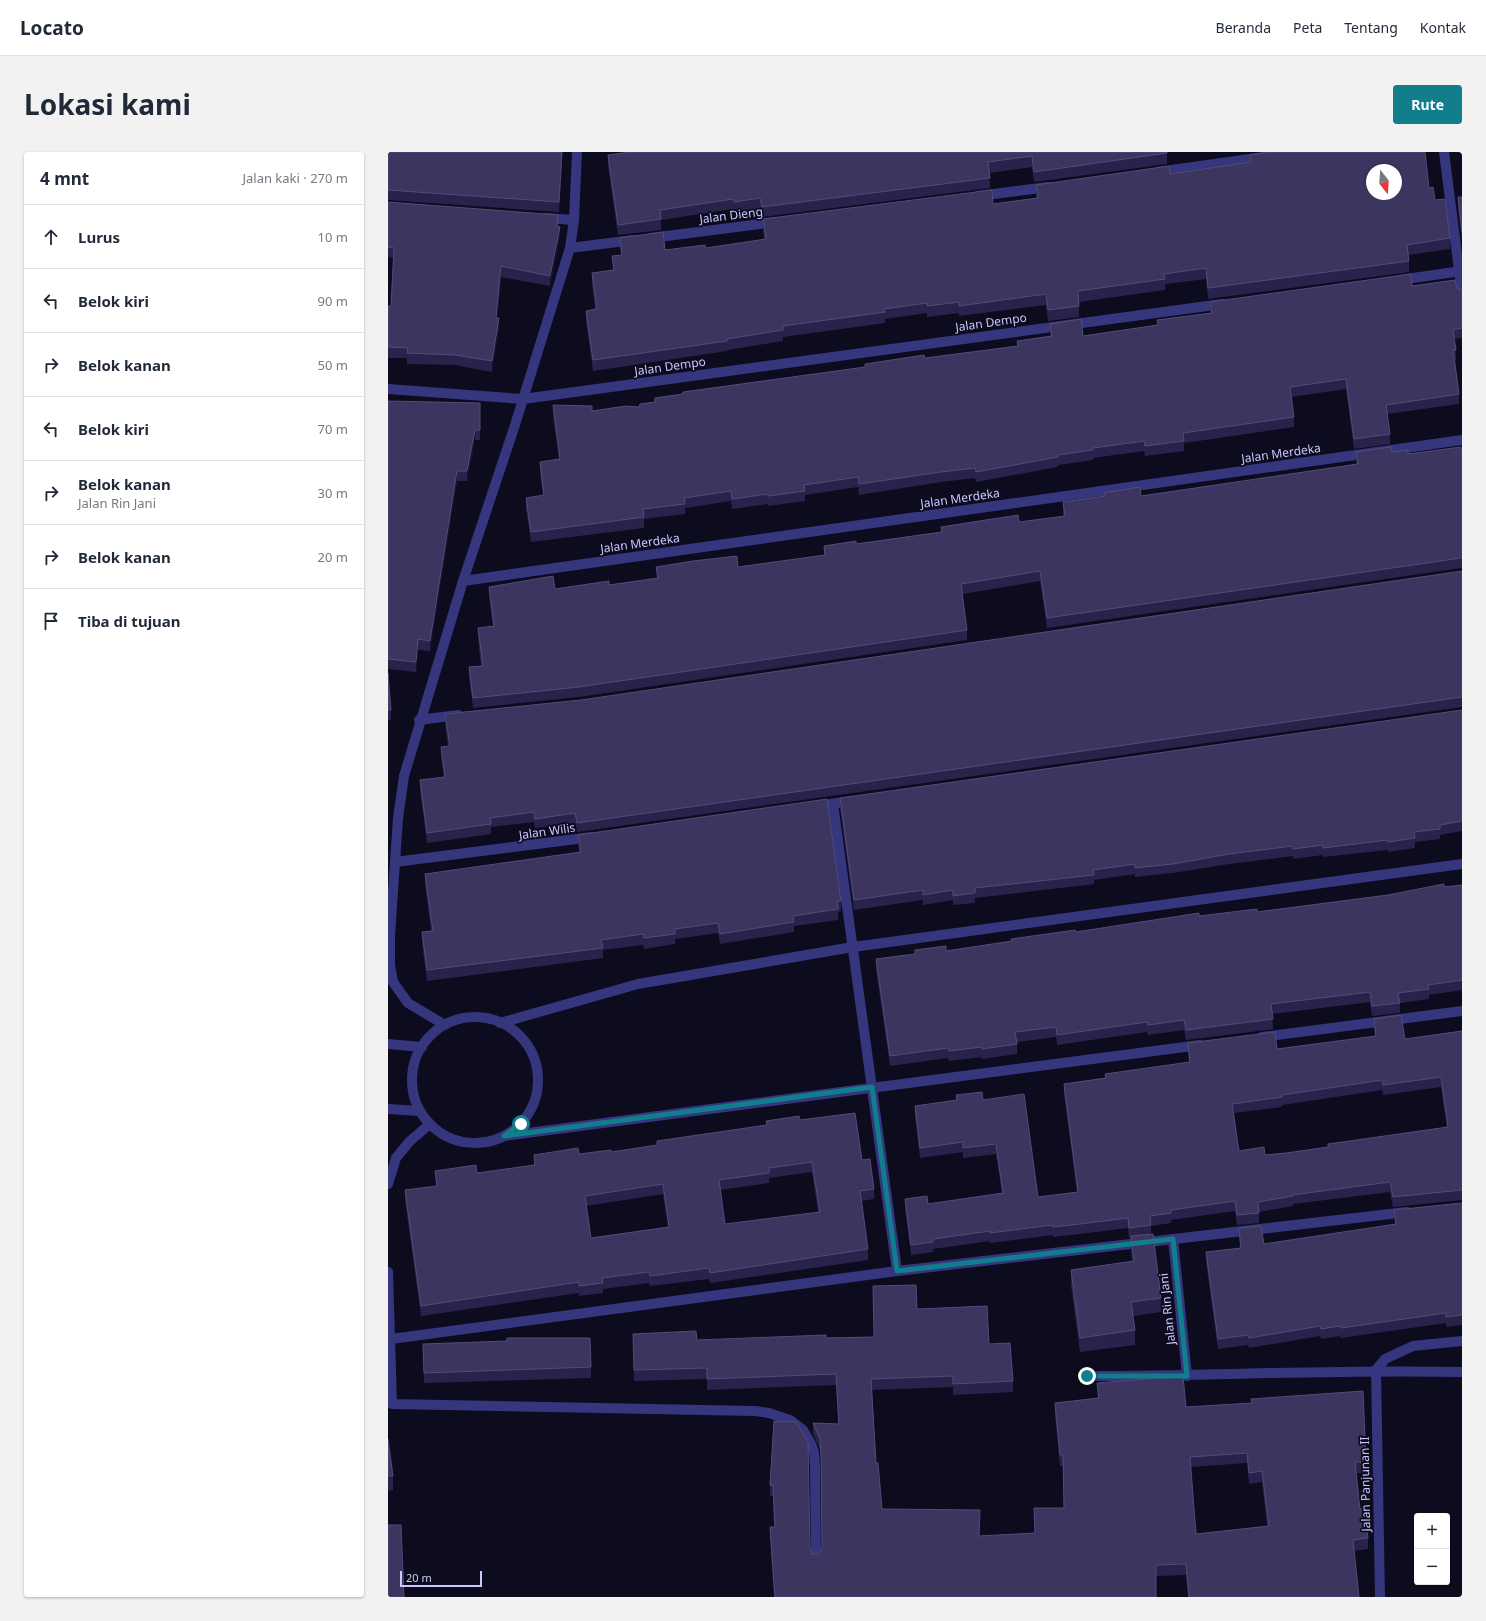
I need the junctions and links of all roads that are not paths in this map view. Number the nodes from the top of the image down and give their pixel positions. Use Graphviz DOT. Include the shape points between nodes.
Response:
graph roads {
  1 [pos="577,152"];
  2 [pos="1444,152"];
  3 [pos="1276,155"];
  4 [pos="1144,174"];
  5 [pos="1058,186"];
  6 [pos="964,198"];
  7 [pos="537,217"];
  8 [pos="574,220"];
  9 [pos="783,221"];
  10 [pos="570,248"];
  11 [pos="1460,272"];
  12 [pos="1388,281"];
  13 [pos="1462,294"];
  14 [pos="1231,303"];
  15 [pos="388,389"];
  16 [pos="523,399"];
  17 [pos="1462,440"];
  18 [pos="463,581"];
  19 [pos="469,714"];
  20 [pos="419,720"];
  21 [pos="865,799"];
  22 [pos="833,804"];
  23 [pos="802,808"];
  24 [pos="600,836"];
  25 [pos="395,862"];
  26 [pos="1462,864"];
  27 [pos="853,947"];
  28 [pos="1462,1012"];
  29 [pos="500,1023"];
  30 [pos="444,1026"];
  31 [pos="1250,1039"];
  32 [pos="388,1044"];
  33 [pos="1210,1044"];
  34 [pos="422,1047"];
  35 [pos="872,1087"];
  36 [pos="388,1110"];
  37 [pos="420,1111"];
  38 [pos="430,1124"];
  39 [pos="504,1136"];
  40 [pos="388,1184"];
  41 [pos="1415,1211"];
  42 [pos="1173,1239"];
  43 [pos="897,1271"];
  44 [pos="388,1272"];
  45 [pos="391,1339"];
  46 [pos="1462,1341"];
  47 [pos="1376,1370"];
  48 [pos="1462,1372"];
  49 [pos="1087,1376"];
  50 [pos="1187,1376"];
  51 [pos="816,1558"];
  52 [pos="1380,1597"];
  1 -- 8 [label="street"];
  2 -- 11 [label="street"];
  3 -- 4 [label="street"];
  5 -- 6 [label="street"];
  7 -- 8 [label="street"];
  8 -- 10 [label="street"];
  9 -- 10 [label="street, Jalan Dieng"];
  10 -- 16 [label="street"];
  11 -- 12 [label="street"];
  11 -- 13 [label="street"];
  14 -- 16 [label="street, Jalan Dempo"];
  15 -- 16 [label="street, Jalan Dempo"];
  16 -- 18 [label="street"];
  17 -- 18 [label="street, Jalan Merdeka"];
  18 -- 20 [label="street"];
  19 -- 20 [label="street"];
  20 -- 25 [label="street" via="404,776"];
  21 -- 22 [label="street"];
  22 -- 23 [label="street"];
  22 -- 27 [label="street"];
  24 -- 25 [label="street, Jalan Wilis"];
  25 -- 30 [label="street" via="390,936 393,982 408,1003"];
  26 -- 27 [label="street"];
  27 -- 29 [label="street" via="638,984"];
  27 -- 35 [label="street"];
  28 -- 31 [label="street"];
  29 -- 30 [label="street" via="482,1017 462,1019"];
  29 -- 39 [label="street" via="518,1033 530,1049 538,1068 538,1088 532,1108 521,1124"];
  30 -- 34 [label="street"];
  32 -- 34 [label="street"];
  33 -- 35 [label="street"];
  34 -- 37 [label="street" via="413,1068 413,1090"];
  35 -- 39 [label="street"];
  35 -- 43 [label="street"];
  36 -- 37 [label="street"];
  37 -- 38 [label="street"];
  38 -- 39 [label="street" via="446,1136 465,1142 485,1142"];
  38 -- 40 [label="street" via="410,1141 396,1158"];
  41 -- 42 [label="street"];
  42 -- 43 [label="street"];
  42 -- 50 [label="street, Jalan Rin Jani"];
  43 -- 45 [label="street"];
  44 -- 45 [label="street"];
  45 -- 51 [label="street" via="392,1404 755,1411 790,1420 806,1433 814,1452"];
  46 -- 47 [label="street" via="1414,1346 1385,1358"];
  47 -- 48 [label="street"];
  47 -- 50 [label="street"];
  47 -- 52 [label="street, Jalan Panjunan II"];
  49 -- 50 [label="street"];
}
